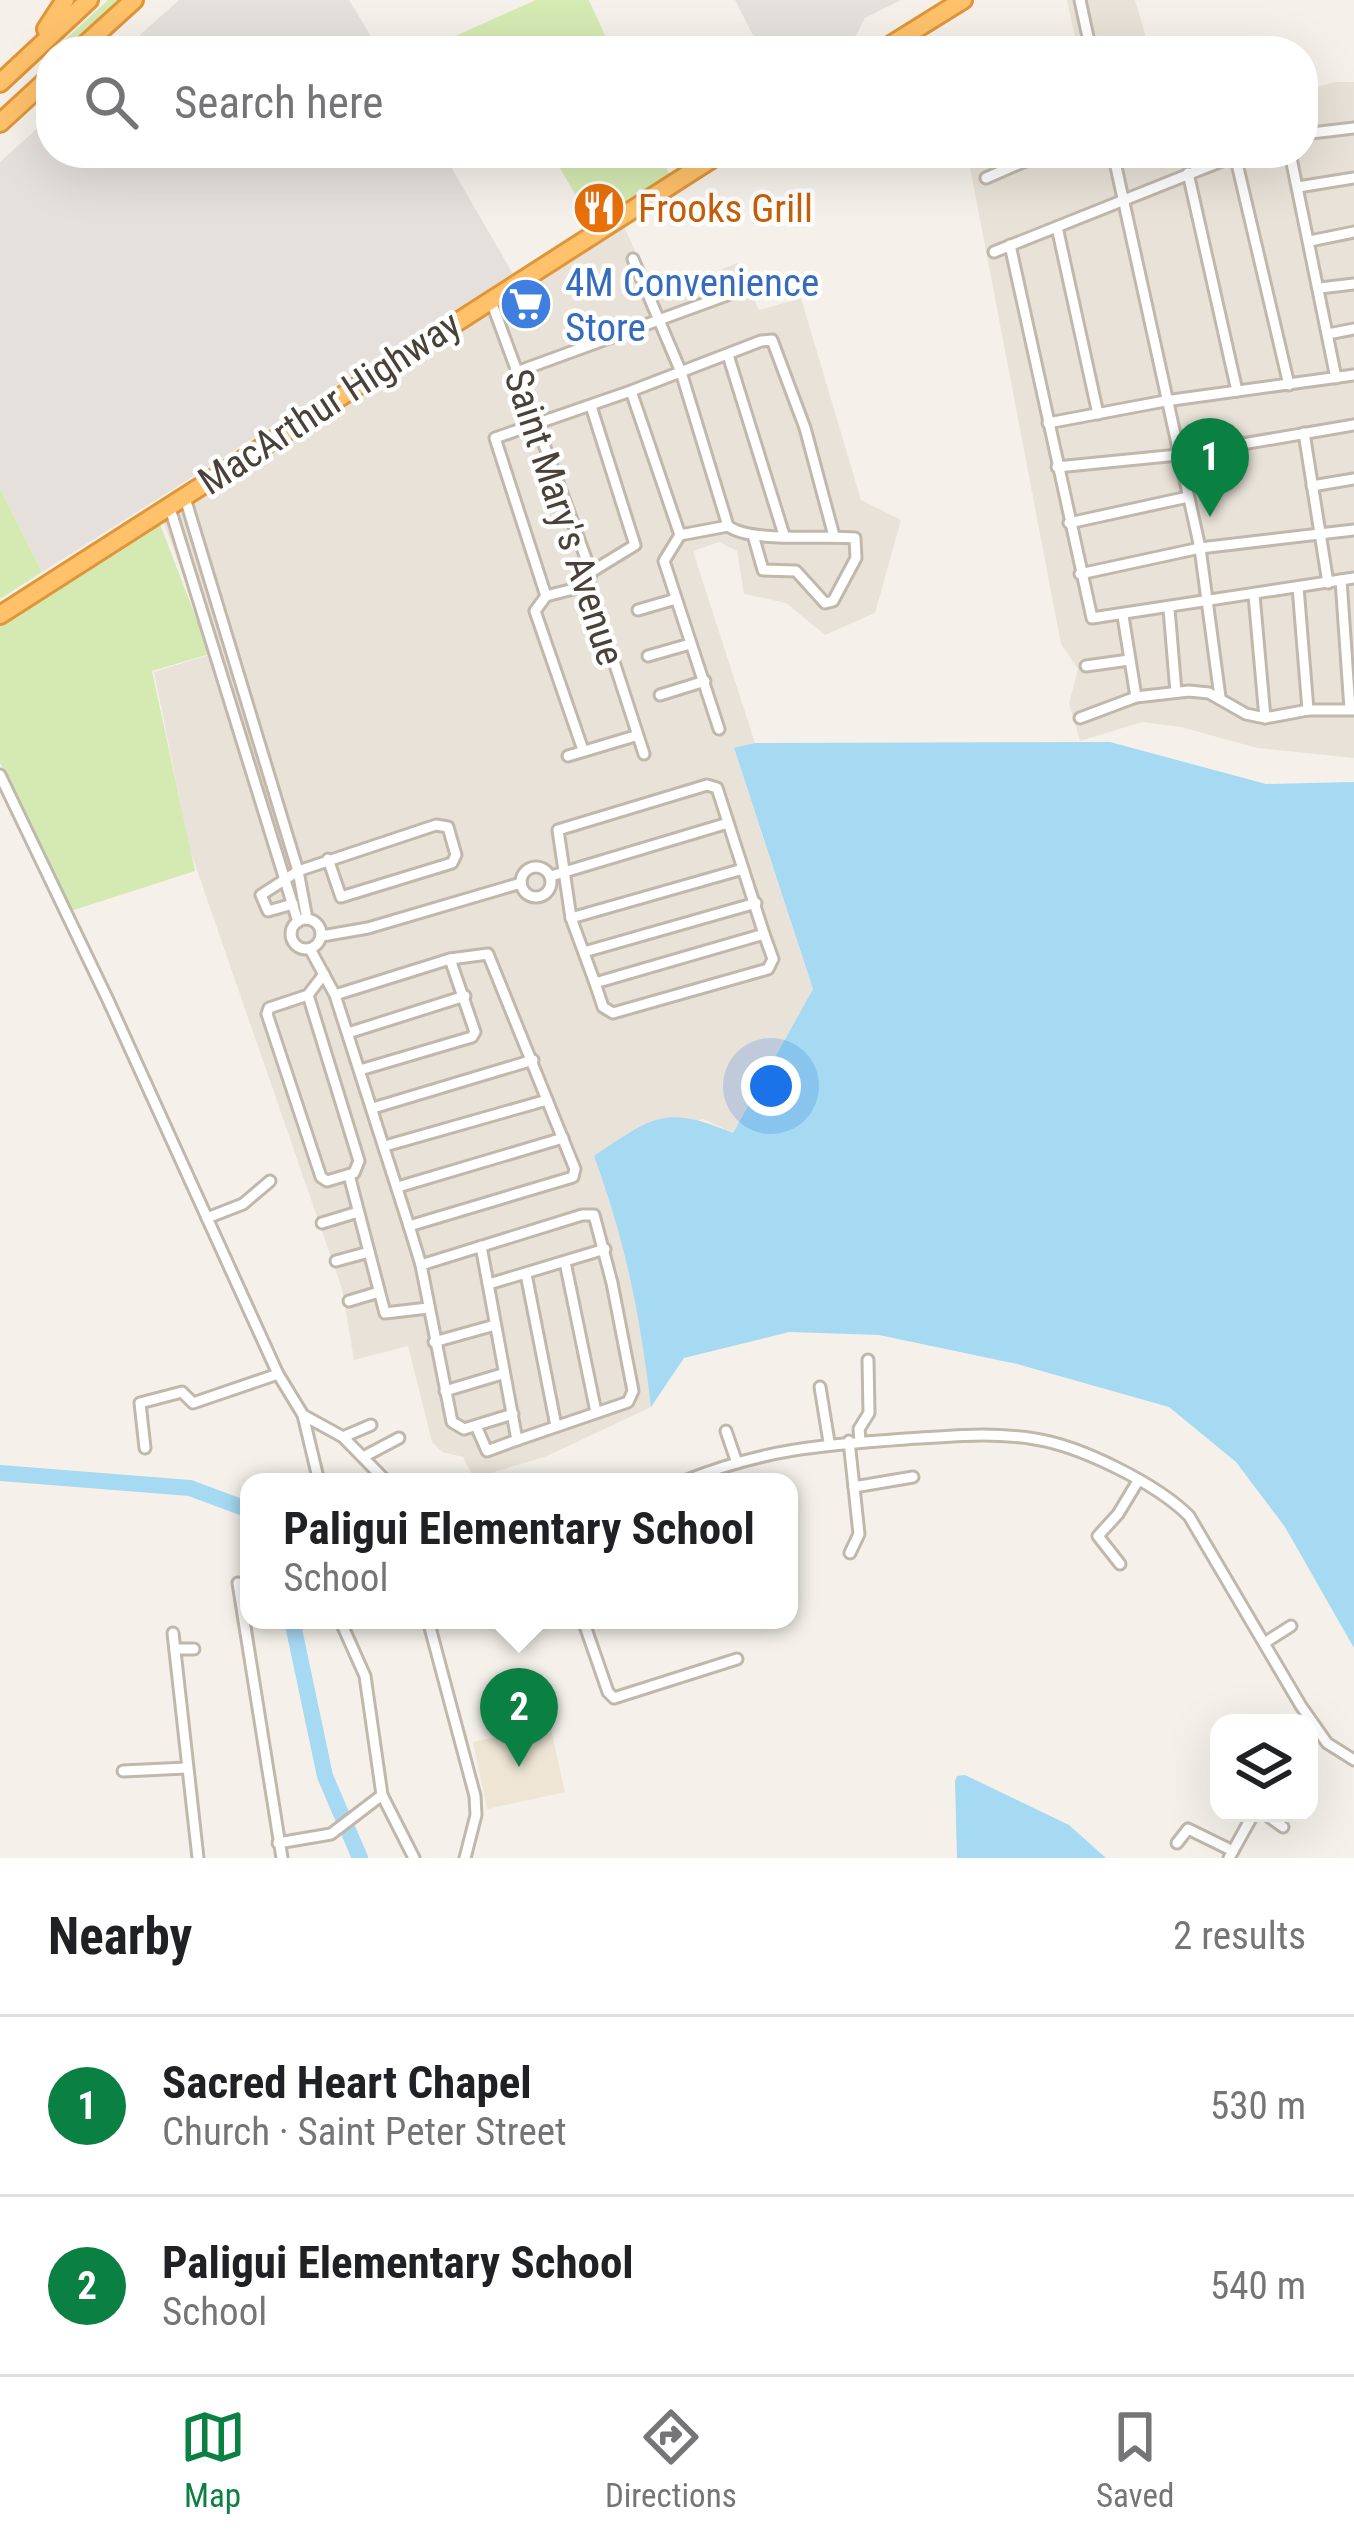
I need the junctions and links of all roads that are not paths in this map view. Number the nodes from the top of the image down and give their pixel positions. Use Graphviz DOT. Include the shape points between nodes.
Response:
graph roads {
  1 [pos="65,0"];
  2 [pos="89,0"];
  3 [pos="134,0"];
  4 [pos="962,0"];
  5 [pos="1080,0"];
  6 [pos="37,36"];
  7 [pos="50,36"];
  8 [pos="94,36"];
  9 [pos="904,36"];
  10 [pos="1088,36"];
  11 [pos="36,38"];
  12 [pos="36,49"];
  13 [pos="5,78"];
  14 [pos="36,90"];
  15 [pos="0,123"];
  16 [pos="1354,128"];
  17 [pos="1318,132"];
  18 [pos="697,168"];
  19 [pos="1009,168"];
  20 [pos="1116,168"];
  21 [pos="1201,168"];
  22 [pos="1242,168"];
  23 [pos="1294,168"];
  24 [pos="1188,173"];
  25 [pos="986,178"];
  26 [pos="1354,178"];
  27 [pos="1298,187"];
  28 [pos="1123,202"];
  29 [pos="1057,227"];
  30 [pos="1354,232"];
  31 [pos="1310,241"];
  32 [pos="1010,245"];
  33 [pos="994,251"];
  34 [pos="633,259"];
  35 [pos="1354,284"];
  36 [pos="1319,288"];
  37 [pos="741,290"];
  38 [pos="490,299"];
  39 [pos="658,321"];
  40 [pos="1354,329"];
  41 [pos="1328,334"];
  42 [pos="728,355"];
  43 [pos="519,371"];
  44 [pos="681,372"];
  45 [pos="1354,375"];
  46 [pos="1336,378"];
  47 [pos="1289,385"];
  48 [pos="1237,391"];
  49 [pos="632,392"];
  50 [pos="1165,401"];
  51 [pos="591,406"];
  52 [pos="1097,414"];
  53 [pos="1048,423"];
  54 [pos="537,424"];
  55 [pos="1354,425"];
  56 [pos="1304,433"];
  57 [pos="1178,454"];
  58 [pos="1057,467"];
  59 [pos="1354,478"];
  60 [pos="1312,486"];
  61 [pos="1188,497"];
  62 [pos="177,500"];
  63 [pos="1069,523"];
  64 [pos="194,525"];
  65 [pos="728,526"];
  66 [pos="1354,530"];
  67 [pos="178,531"];
  68 [pos="680,535"];
  69 [pos="753,535"];
  70 [pos="784,535"];
  71 [pos="834,536"];
  72 [pos="1320,536"];
  73 [pos="1199,548"];
  74 [pos="208,574"];
  75 [pos="1080,574"];
  76 [pos="1354,578"];
  77 [pos="590,579"];
  78 [pos="194,580"];
  79 [pos="1341,580"];
  80 [pos="1328,583"];
  81 [pos="1298,587"];
  82 [pos="1254,595"];
  83 [pos="546,596"];
  84 [pos="676,599"];
  85 [pos="1209,602"];
  86 [pos="1169,609"];
  87 [pos="638,610"];
  88 [pos="0,616"];
  89 [pos="1123,616"];
  90 [pos="1348,618"];
  91 [pos="690,644"];
  92 [pos="648,656"];
  93 [pos="1130,660"];
  94 [pos="1350,663"];
  95 [pos="1086,665"];
  96 [pos="705,681"];
  97 [pos="1176,692"];
  98 [pos="245,695"];
  99 [pos="660,695"];
  100 [pos="1136,697"];
  101 [pos="1220,698"];
  102 [pos="231,699"];
  103 [pos="1352,709"];
  104 [pos="1308,710"];
  105 [pos="1080,718"];
  106 [pos="1265,718"];
  107 [pos="719,730"];
  108 [pos="635,736"];
  109 [pos="584,750"];
  110 [pos="644,754"];
  111 [pos="568,756"];
  112 [pos="0,775"];
  113 [pos="728,823"];
  114 [pos="328,859"];
  115 [pos="743,869"];
  116 [pos="298,871"];
  117 [pos="565,873"];
  118 [pos="550,876"];
  119 [pos="287,881"];
  120 [pos="521,883"];
  121 [pos="756,903"];
  122 [pos="293,904"];
  123 [pos="571,918"];
  124 [pos="303,920"];
  125 [pos="764,934"];
  126 [pos="322,936"];
  127 [pos="310,949"];
  128 [pos="584,952"];
  129 [pos="451,959"];
  130 [pos="324,974"];
  131 [pos="595,983"];
  132 [pos="335,994"];
  133 [pos="308,995"];
  134 [pos="465,996"];
  135 [pos="348,1033"];
  136 [pos="533,1060"];
  137 [pos="361,1070"];
  138 [pos="547,1100"];
  139 [pos="373,1108"];
  140 [pos="562,1138"];
  141 [pos="386,1146"];
  142 [pos="349,1175"];
  143 [pos="270,1181"];
  144 [pos="398,1187"];
  145 [pos="358,1212"];
  146 [pos="207,1218"];
  147 [pos="322,1222"];
  148 [pos="409,1226"];
  149 [pos="481,1246"];
  150 [pos="604,1249"];
  151 [pos="369,1252"];
  152 [pos="336,1262"];
  153 [pos="565,1262"];
  154 [pos="421,1265"];
  155 [pos="526,1274"];
  156 [pos="489,1284"];
  157 [pos="379,1292"];
  158 [pos="349,1300"];
  159 [pos="428,1308"];
  160 [pos="496,1325"];
  161 [pos="434,1342"];
  162 [pos="868,1360"];
  163 [pos="278,1374"];
  164 [pos="502,1374"];
  165 [pos="820,1387"];
  166 [pos="445,1390"];
  167 [pos="596,1412"];
  168 [pos="513,1414"];
  169 [pos="303,1415"];
  170 [pos="370,1425"];
  171 [pos="476,1426"];
  172 [pos="556,1426"];
  173 [pos="726,1431"];
  174 [pos="343,1437"];
  175 [pos="399,1438"];
  176 [pos="517,1440"];
  177 [pos="855,1440"];
  178 [pos="829,1442"];
  179 [pos="145,1448"];
  180 [pos="365,1456"];
  181 [pos="736,1462"];
  182 [pos="317,1473"];
  183 [pos="379,1473"];
  184 [pos="706,1473"];
  185 [pos="914,1477"];
  186 [pos="1138,1481"];
  187 [pos="854,1487"];
  188 [pos="850,1553"];
  189 [pos="1120,1564"];
  190 [pos="238,1583"];
  191 [pos="240,1596"];
  192 [pos="1291,1626"];
  193 [pos="245,1629"];
  194 [pos="344,1629"];
  195 [pos="430,1629"];
  196 [pos="587,1629"];
  197 [pos="173,1633"];
  198 [pos="1266,1642"];
  199 [pos="175,1649"];
  200 [pos="194,1649"];
  201 [pos="736,1659"];
  202 [pos="1306,1714"];
  203 [pos="1318,1732"];
  204 [pos="1354,1760"];
  205 [pos="186,1768"];
  206 [pos="123,1771"];
  207 [pos="382,1795"];
  208 [pos="1250,1822"];
  209 [pos="1276,1822"];
  210 [pos="1283,1827"];
  211 [pos="278,1843"];
  212 [pos="1177,1843"];
  213 [pos="1231,1855"];
  214 [pos="197,1858"];
  215 [pos="282,1858"];
  216 [pos="414,1858"];
  217 [pos="465,1858"];
  1 -- 6 [label="highway"];
  2 -- 7 [label="highway"];
  3 -- 8 [label="highway"];
  4 -- 9 [label="highway"];
  5 -- 10 [label="street"];
  11 -- 13 [label="highway"];
  12 -- 13 [label="highway"];
  14 -- 15 [label="highway"];
  16 -- 17 [label="street"];
  18 -- 38 [label="highway, MacArthur Highway"];
  19 -- 25 [label="street"];
  20 -- 28 [label="street"];
  21 -- 24 [label="street"];
  22 -- 47 [label="street"];
  23 -- 27 [label="street"];
  24 -- 28 [label="street"];
  24 -- 48 [label="street"];
  26 -- 27 [label="street"];
  27 -- 31 [label="street"];
  28 -- 29 [label="street"];
  28 -- 50 [label="street"];
  29 -- 32 [label="street"];
  29 -- 52 [label="street"];
  30 -- 31 [label="street"];
  31 -- 36 [label="street"];
  32 -- 33 [label="street"];
  32 -- 53 [label="street"];
  34 -- 39 [label="street"];
  35 -- 36 [label="street"];
  36 -- 41 [label="street"];
  37 -- 39 [label="street"];
  38 -- 43 [label="street, Saint Mary's Avenue"];
  38 -- 62 [label="highway, MacArthur Highway"];
  39 -- 43 [label="street"];
  39 -- 44 [label="street"];
  40 -- 41 [label="street"];
  41 -- 46 [label="street"];
  42 -- 44 [label="street"];
  42 -- 70 [label="street"];
  42 -- 71 [label="street" via="765,339 776,344"];
  43 -- 54 [label="street, Saint Mary's Avenue"];
  44 -- 49 [label="street"];
  44 -- 65 [label="street"];
  45 -- 46 [label="street"];
  46 -- 47 [label="street"];
  47 -- 48 [label="street"];
  48 -- 50 [label="street"];
  49 -- 51 [label="street"];
  49 -- 68 [label="street"];
  50 -- 52 [label="street"];
  50 -- 57 [label="street"];
  51 -- 54 [label="street"];
  51 -- 77 [label="street" via="635,545"];
  52 -- 53 [label="street"];
  53 -- 58 [label="street"];
  54 -- 77 [label="street, Saint Mary's Avenue"];
  54 -- 83 [label="street" via="493,441"];
  55 -- 56 [label="street"];
  56 -- 57 [label="street"];
  56 -- 60 [label="street"];
  57 -- 58 [label="street"];
  57 -- 61 [label="street"];
  58 -- 63 [label="street"];
  59 -- 60 [label="street"];
  60 -- 72 [label="street"];
  61 -- 63 [label="street"];
  61 -- 73 [label="street"];
  62 -- 64 [label="street"];
  62 -- 67 [label="street"];
  62 -- 88 [label="highway, MacArthur Highway"];
  63 -- 75 [label="street"];
  64 -- 67 [label="street"];
  64 -- 74 [label="street"];
  65 -- 68 [label="street"];
  65 -- 69 [label="street"];
  66 -- 72 [label="street"];
  67 -- 78 [label="street"];
  68 -- 84 [label="street" via="664,561"];
  69 -- 70 [label="street"];
  69 -- 71 [label="street" via="763,570 796,571 828,604 858,547 855,538"];
  70 -- 71 [label="street"];
  72 -- 73 [label="street"];
  72 -- 80 [label="street"];
  73 -- 75 [label="street"];
  73 -- 85 [label="street"];
  74 -- 78 [label="street"];
  74 -- 98 [label="street"];
  75 -- 89 [label="street" via="1091,616"];
  76 -- 79 [label="street"];
  77 -- 83 [label="street"];
  77 -- 108 [label="street, Saint Mary's Avenue"];
  78 -- 102 [label="street"];
  79 -- 80 [label="street"];
  79 -- 90 [label="street"];
  80 -- 81 [label="street"];
  81 -- 82 [label="street"];
  81 -- 104 [label="street"];
  82 -- 85 [label="street"];
  82 -- 106 [label="street"];
  83 -- 109 [label="street" via="536,611"];
  84 -- 87 [label="street"];
  84 -- 91 [label="street"];
  85 -- 86 [label="street"];
  85 -- 101 [label="street"];
  86 -- 89 [label="street"];
  86 -- 97 [label="street"];
  89 -- 93 [label="street"];
  90 -- 94 [label="street"];
  91 -- 92 [label="street"];
  91 -- 96 [label="street"];
  93 -- 95 [label="street"];
  93 -- 100 [label="street"];
  94 -- 103 [label="street"];
  96 -- 99 [label="street"];
  96 -- 107 [label="street"];
  97 -- 100 [label="street"];
  97 -- 101 [label="street"];
  98 -- 102 [label="street"];
  98 -- 116 [label="street"];
  100 -- 105 [label="street"];
  101 -- 106 [label="street"];
  102 -- 119 [label="street"];
  103 -- 104 [label="street"];
  104 -- 106 [label="street"];
  108 -- 109 [label="street"];
  108 -- 110 [label="street, Saint Mary's Avenue"];
  109 -- 111 [label="street"];
  112 -- 146 [label="street"];
  113 -- 115 [label="street"];
  113 -- 117 [label="street"];
  113 -- 117 [label="street" via="711,784 563,827 557,834"];
  114 -- 114 [label="street" via="441,824 456,855 452,863 341,897"];
  114 -- 116 [label="street"];
  115 -- 121 [label="street"];
  115 -- 123 [label="street"];
  116 -- 119 [label="street"];
  116 -- 124 [label="street"];
  117 -- 118 [label="street"];
  117 -- 123 [label="street"];
  118 -- 120 [label="street" via="535,866"];
  118 -- 120 [label="street" via="540,896"];
  119 -- 122 [label="street"];
  119 -- 122 [label="street" via="264,890 263,906"];
  120 -- 126 [label="street"];
  121 -- 125 [label="street"];
  121 -- 128 [label="street"];
  122 -- 124 [label="street"];
  123 -- 128 [label="street"];
  124 -- 126 [label="street" via="318,924"];
  124 -- 127 [label="street" via="293,942"];
  125 -- 131 [label="street"];
  125 -- 131 [label="street" via="773,959 768,969 613,1013"];
  126 -- 127 [label="street"];
  127 -- 130 [label="street"];
  128 -- 131 [label="street"];
  129 -- 132 [label="street"];
  129 -- 134 [label="street"];
  129 -- 136 [label="street" via="488,954"];
  130 -- 132 [label="street"];
  130 -- 133 [label="street"];
  132 -- 135 [label="street"];
  133 -- 142 [label="street" via="359,1161"];
  133 -- 142 [label="street" via="267,1014 321,1177"];
  134 -- 135 [label="street"];
  134 -- 137 [label="street" via="472,1037"];
  135 -- 137 [label="street"];
  136 -- 138 [label="street"];
  136 -- 139 [label="street"];
  137 -- 139 [label="street"];
  138 -- 140 [label="street"];
  138 -- 141 [label="street"];
  139 -- 141 [label="street"];
  140 -- 144 [label="street"];
  140 -- 148 [label="street" via="573,1177"];
  141 -- 144 [label="street"];
  142 -- 145 [label="street"];
  143 -- 146 [label="street" via="243,1204"];
  144 -- 148 [label="street"];
  145 -- 147 [label="street"];
  145 -- 151 [label="street"];
  146 -- 163 [label="street"];
  148 -- 154 [label="street"];
  149 -- 150 [label="street" via="589,1214"];
  149 -- 154 [label="street"];
  149 -- 156 [label="street"];
  150 -- 153 [label="street"];
  150 -- 167 [label="street" via="633,1390 628,1402"];
  151 -- 152 [label="street"];
  151 -- 157 [label="street"];
  153 -- 155 [label="street"];
  153 -- 167 [label="street"];
  154 -- 159 [label="street"];
  155 -- 156 [label="street"];
  155 -- 172 [label="street"];
  156 -- 160 [label="street"];
  157 -- 158 [label="street"];
  157 -- 159 [label="street" via="385,1313"];
  159 -- 161 [label="street"];
  160 -- 161 [label="street"];
  160 -- 164 [label="street"];
  161 -- 166 [label="street"];
  162 -- 177 [label="street" via="869,1412"];
  163 -- 169 [label="street"];
  163 -- 179 [label="street" via="193,1403 182,1392 140,1403"];
  164 -- 166 [label="street"];
  164 -- 168 [label="street"];
  165 -- 178 [label="street"];
  166 -- 171 [label="street" via="457,1428"];
  167 -- 172 [label="street"];
  168 -- 171 [label="street"];
  168 -- 176 [label="street"];
  169 -- 174 [label="street"];
  169 -- 182 [label="street"];
  170 -- 174 [label="street"];
  171 -- 176 [label="street" via="487,1451"];
  172 -- 176 [label="street"];
  173 -- 181 [label="street"];
  174 -- 180 [label="street"];
  175 -- 180 [label="street"];
  177 -- 178 [label="street"];
  177 -- 186 [label="street" via="1036,1439"];
  177 -- 187 [label="street"];
  178 -- 181 [label="street"];
  180 -- 183 [label="street"];
  181 -- 184 [label="street"];
  185 -- 187 [label="street"];
  186 -- 189 [label="street" via="1098,1536"];
  186 -- 198 [label="street" via="1189,1516"];
  187 -- 188 [label="street" via="859,1541"];
  190 -- 191 [label="street"];
  192 -- 198 [label="street"];
  193 -- 211 [label="street"];
  194 -- 207 [label="street" via="365,1676"];
  195 -- 217 [label="street" via="475,1796"];
  196 -- 201 [label="street" via="614,1698"];
  197 -- 199 [label="street"];
  198 -- 202 [label="street"];
  199 -- 200 [label="street"];
  199 -- 205 [label="street"];
  203 -- 204 [label="street"];
  205 -- 206 [label="street"];
  205 -- 214 [label="street"];
  207 -- 211 [label="street" via="323,1837"];
  207 -- 216 [label="street"];
  208 -- 213 [label="street"];
  209 -- 210 [label="street"];
  211 -- 215 [label="street"];
  212 -- 213 [label="street" via="1188,1828"];
}
